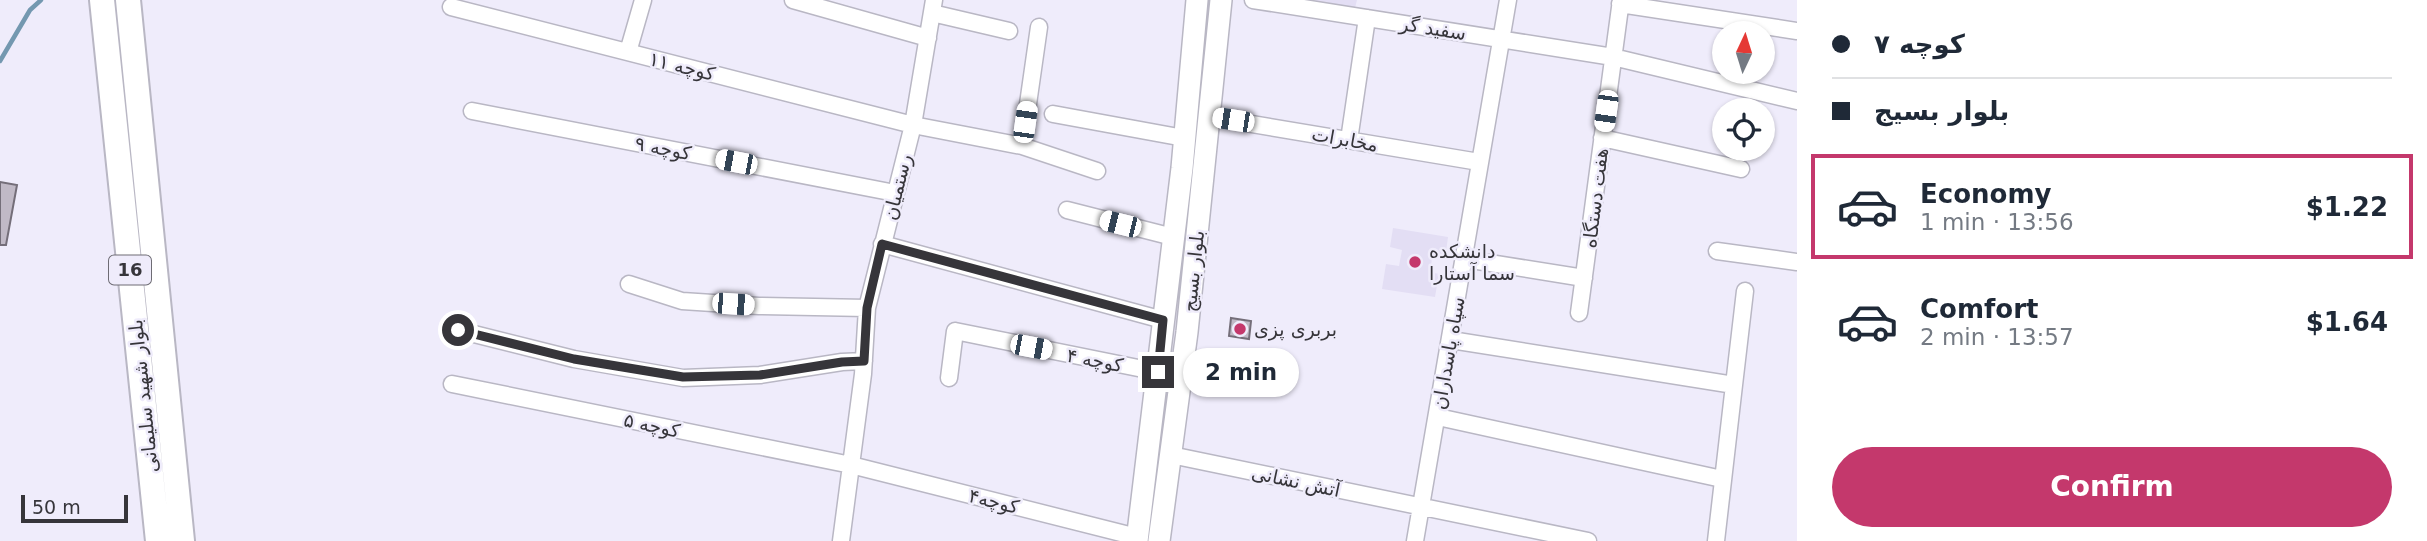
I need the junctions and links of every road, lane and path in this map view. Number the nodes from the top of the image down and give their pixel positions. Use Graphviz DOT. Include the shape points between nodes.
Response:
graph roads {
  1 [pos="102,0"];
  2 [pos="128,0"];
  3 [pos="643,0"];
  4 [pos="793,0"];
  5 [pos="1197,0"];
  6 [pos="1221,0"];
  7 [pos="1253,0"];
  8 [pos="1508,0"];
  9 [pos="1621,2"];
  10 [pos="933,6"];
  11 [pos="451,7"];
  12 [pos="1367,18"];
  13 [pos="1039,27"];
  14 [pos="1009,31"];
  15 [pos="1797,31"];
  16 [pos="928,38"];
  17 [pos="1501,39"];
  18 [pos="628,52"];
  19 [pos="1613,57"];
  20 [pos="1797,101"];
  21 [pos="472,111"];
  22 [pos="1053,114"];
  23 [pos="1210,117"];
  24 [pos="913,125"];
  25 [pos="1184,138"];
  26 [pos="1602,138"];
  27 [pos="1349,140"];
  28 [pos="1022,146"];
  29 [pos="1479,162"];
  30 [pos="1741,169"];
  31 [pos="1097,171"];
  32 [pos="895,193"];
  33 [pos="1067,210"];
  34 [pos="1173,237"];
  35 [pos="882,244"];
  36 [pos="1717,251"];
  37 [pos="1465,259"];
  38 [pos="1797,262"];
  39 [pos="1584,278"];
  40 [pos="629,284"];
  41 [pos="1745,291"];
  42 [pos="867,308"];
  43 [pos="1579,313"];
  44 [pos="1163,320"];
  45 [pos="458,330"];
  46 [pos="1451,340"];
  47 [pos="864,361"];
  48 [pos="1158,372"];
  49 [pos="949,378"];
  50 [pos="452,384"];
  51 [pos="1734,386"];
  52 [pos="1438,417"];
  53 [pos="1149,448"];
  54 [pos="1171,455"];
  55 [pos="851,466"];
  56 [pos="1722,479"];
  57 [pos="1421,507"];
  58 [pos="1137,539"];
  59 [pos="158,541"];
  60 [pos="182,541"];
  61 [pos="841,541"];
  62 [pos="1159,541"];
  63 [pos="1415,541"];
  64 [pos="1588,541"];
  65 [pos="1716,541"];
  1 -- 59 [label="highway, بلوار شهید سلیمانی / 16"];
  2 -- 60 [label="highway, بلوار شهید سلیمانی / 16"];
  3 -- 18 [label="street"];
  4 -- 16 [label="street"];
  5 -- 25 [label="main road, بلوار بسیج"];
  6 -- 23 [label="main road, بلوار بسیج"];
  7 -- 12 [label="street, سفید گر"];
  8 -- 17 [label="street, سپاه پاسداران"];
  9 -- 15 [label="street"];
  9 -- 19 [label="street, هفت دستگاه"];
  10 -- 14 [label="street"];
  10 -- 16 [label="street, رستمیان"];
  11 -- 18 [label="street, کوچه ۱۱"];
  12 -- 17 [label="street, سفید گر"];
  12 -- 27 [label="street"];
  13 -- 28 [label="street"];
  16 -- 24 [label="street, رستمیان"];
  17 -- 19 [label="street, سفید گر"];
  17 -- 29 [label="street, سپاه پاسداران"];
  18 -- 24 [label="street, کوچه ۱۱"];
  19 -- 20 [label="street, سفید گر"];
  19 -- 26 [label="street, هفت دستگاه"];
  21 -- 32 [label="street, کوچه ۹"];
  22 -- 25 [label="street"];
  23 -- 27 [label="street, مخابرات"];
  23 -- 54 [label="main road, بلوار بسیج"];
  24 -- 28 [label="street, کوچه ۱۱"];
  24 -- 32 [label="street, رستمیان"];
  25 -- 34 [label="main road, بلوار بسیج"];
  26 -- 30 [label="street"];
  26 -- 39 [label="street, هفت دستگاه"];
  27 -- 29 [label="street, مخابرات"];
  28 -- 31 [label="street, کوچه ۱۱"];
  29 -- 37 [label="street, سپاه پاسداران"];
  32 -- 35 [label="street, رستمیان"];
  33 -- 34 [label="street"];
  34 -- 44 [label="main road, بلوار بسیج"];
  35 -- 42 [label="street, رستمیان"];
  35 -- 44 [label="street"];
  36 -- 38 [label="street"];
  37 -- 39 [label="street"];
  37 -- 46 [label="street, سپاه پاسداران"];
  39 -- 43 [label="street, هفت دستگاه"];
  40 -- 42 [label="street" via="682,301"];
  41 -- 51 [label="street"];
  42 -- 47 [label="street, رستمیان"];
  44 -- 48 [label="main road, بلوار بسیج"];
  45 -- 47 [label="street" via="574,359 683,377 760,375"];
  46 -- 51 [label="street"];
  46 -- 52 [label="street, سپاه پاسداران"];
  47 -- 55 [label="street, رستمیان"];
  48 -- 49 [label="street, کوچه ۴" via="955,331"];
  48 -- 53 [label="main road, بلوار بسیج"];
  50 -- 55 [label="street, کوچه ۵"];
  51 -- 56 [label="street"];
  52 -- 56 [label="street"];
  52 -- 57 [label="street, سپاه پاسداران"];
  53 -- 54 [label="main road"];
  53 -- 58 [label="main road, بلوار بسیج"];
  54 -- 57 [label="street, آتش نشانی"];
  54 -- 62 [label="main road, بلوار بسیج"];
  55 -- 58 [label="street, کوچه۴"];
  55 -- 61 [label="street, رستمیان"];
  56 -- 65 [label="street"];
  57 -- 63 [label="street, سپاه پاسداران"];
  57 -- 64 [label="street, آتش نشانی"];
}
